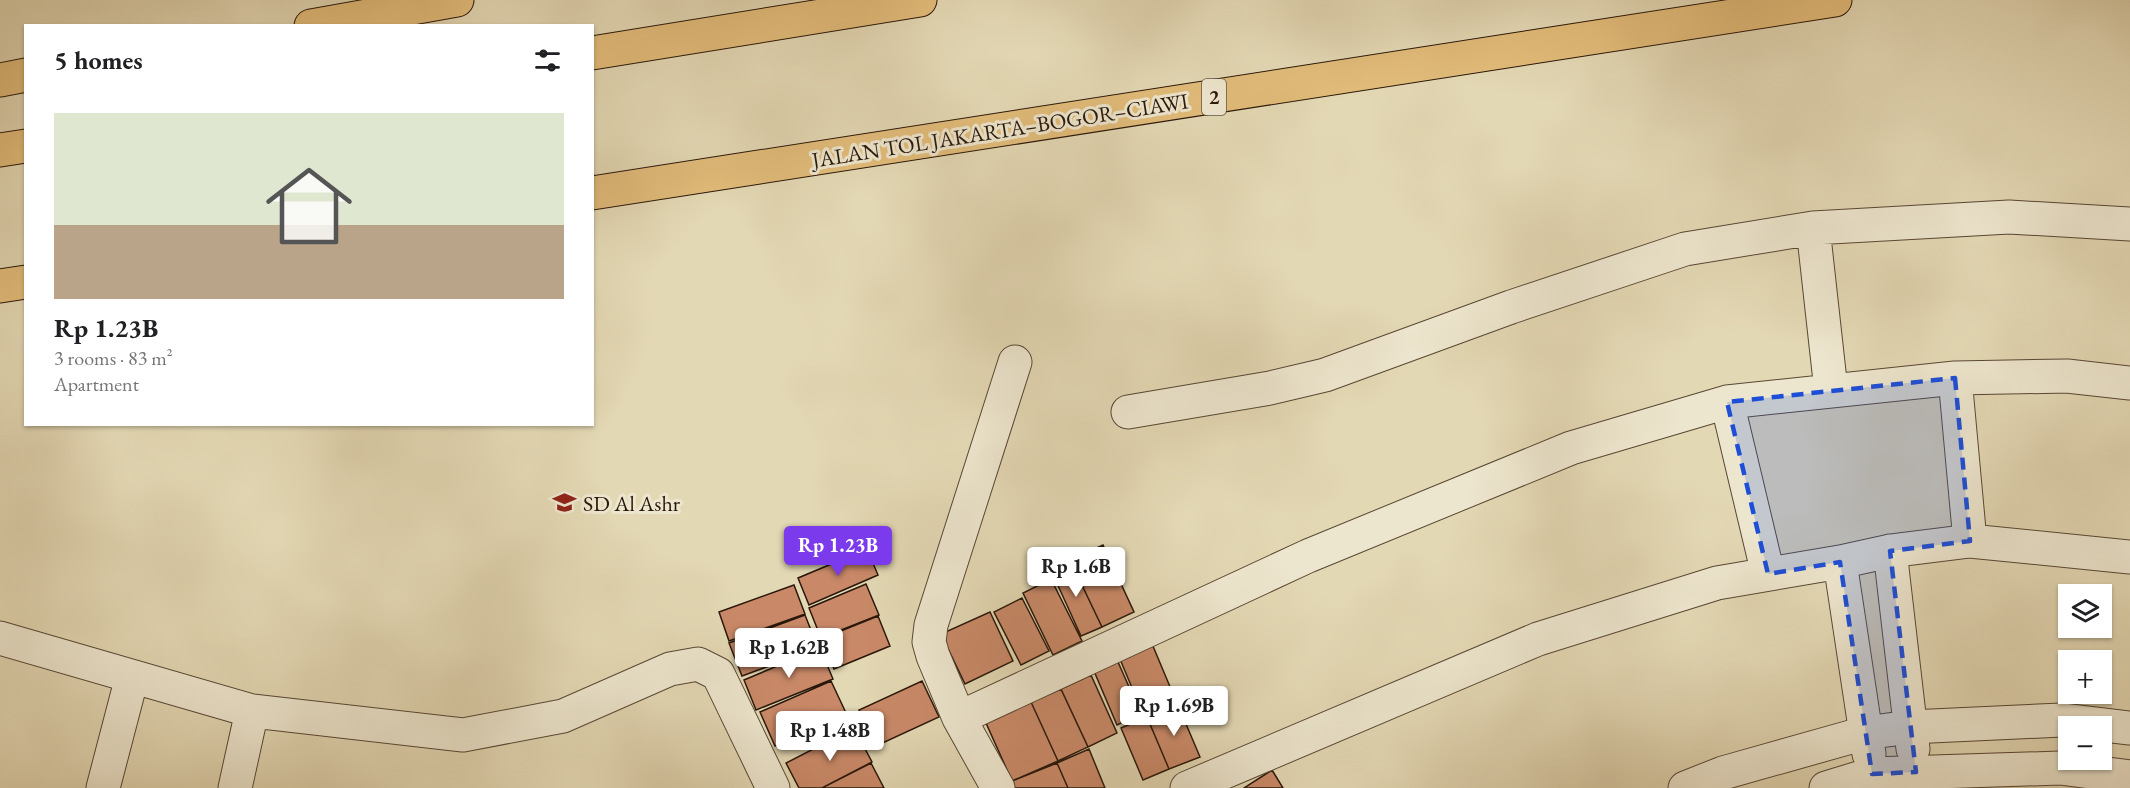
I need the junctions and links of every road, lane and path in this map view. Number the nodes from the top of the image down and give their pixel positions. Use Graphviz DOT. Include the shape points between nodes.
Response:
graph roads {
  1 [pos="457,0"];
  2 [pos="920,0"];
  3 [pos="1835,0"];
  4 [pos="322,24"];
  5 [pos="594,53"];
  6 [pos="24,75"];
  7 [pos="0,80"];
  8 [pos="24,146"];
  9 [pos="0,150"];
  10 [pos="594,193"];
  11 [pos="2130,224"];
  12 [pos="1813,228"];
  13 [pos="24,282"];
  14 [pos="0,286"];
  15 [pos="1015,362"];
  16 [pos="1955,378"];
  17 [pos="2130,383"];
  18 [pos="1831,390"];
  19 [pos="1727,402"];
  20 [pos="1128,412"];
  21 [pos="1970,541"];
  22 [pos="1890,551"];
  23 [pos="2130,557"];
  24 [pos="1840,562"];
  25 [pos="1768,574"];
  26 [pos="0,638"];
  27 [pos="132,677"];
  28 [pos="252,711"];
  29 [pos="959,718"];
  30 [pos="1910,727"];
  31 [pos="2130,728"];
  32 [pos="1865,733"];
  33 [pos="2130,777"];
  34 [pos="1917,780"];
  35 [pos="1873,781"];
  36 [pos="103,788"];
  37 [pos="235,788"];
  38 [pos="773,788"];
  39 [pos="998,788"];
  40 [pos="1187,788"];
  41 [pos="1685,788"];
  42 [pos="1826,788"];
  1 -- 4 [label="highway"];
  2 -- 5 [label="highway"];
  3 -- 10 [label="highway, JALAN TOL JAKARTA–BOGOR–CIAWI / 2"];
  6 -- 7 [label="highway"];
  8 -- 9 [label="highway"];
  11 -- 12 [label="street" via="2009,217"];
  12 -- 18 [label="street"];
  12 -- 20 [label="street" via="1685,249 1510,307 1325,375"];
  13 -- 14 [label="highway"];
  15 -- 29 [label="street" via="931,625 929,642 933,657"];
  16 -- 17 [label="street" via="2067,376"];
  16 -- 18 [label="street"];
  16 -- 21 [label="street"];
  18 -- 19 [label="street"];
  19 -- 25 [label="street"];
  19 -- 29 [label="street" via="1571,448 1308,556"];
  21 -- 22 [label="street"];
  21 -- 23 [label="street"];
  22 -- 24 [label="street"];
  22 -- 30 [label="street"];
  24 -- 25 [label="street"];
  24 -- 32 [label="street"];
  25 -- 40 [label="street" via="1717,583 1538,639"];
  26 -- 27 [label="street"];
  27 -- 28 [label="street"];
  27 -- 36 [label="street"];
  28 -- 37 [label="street"];
  28 -- 38 [label="street" via="463,735 563,716 670,669 698,664 718,674"];
  29 -- 39 [label="street"];
  30 -- 31 [label="street" via="2062,720"];
  30 -- 32 [label="street"];
  30 -- 34 [label="street"];
  32 -- 35 [label="street"];
  32 -- 41 [label="street" via="1723,773"];
  33 -- 34 [label="street" via="2060,768"];
  34 -- 35 [label="street"];
  35 -- 42 [label="street"];
}
